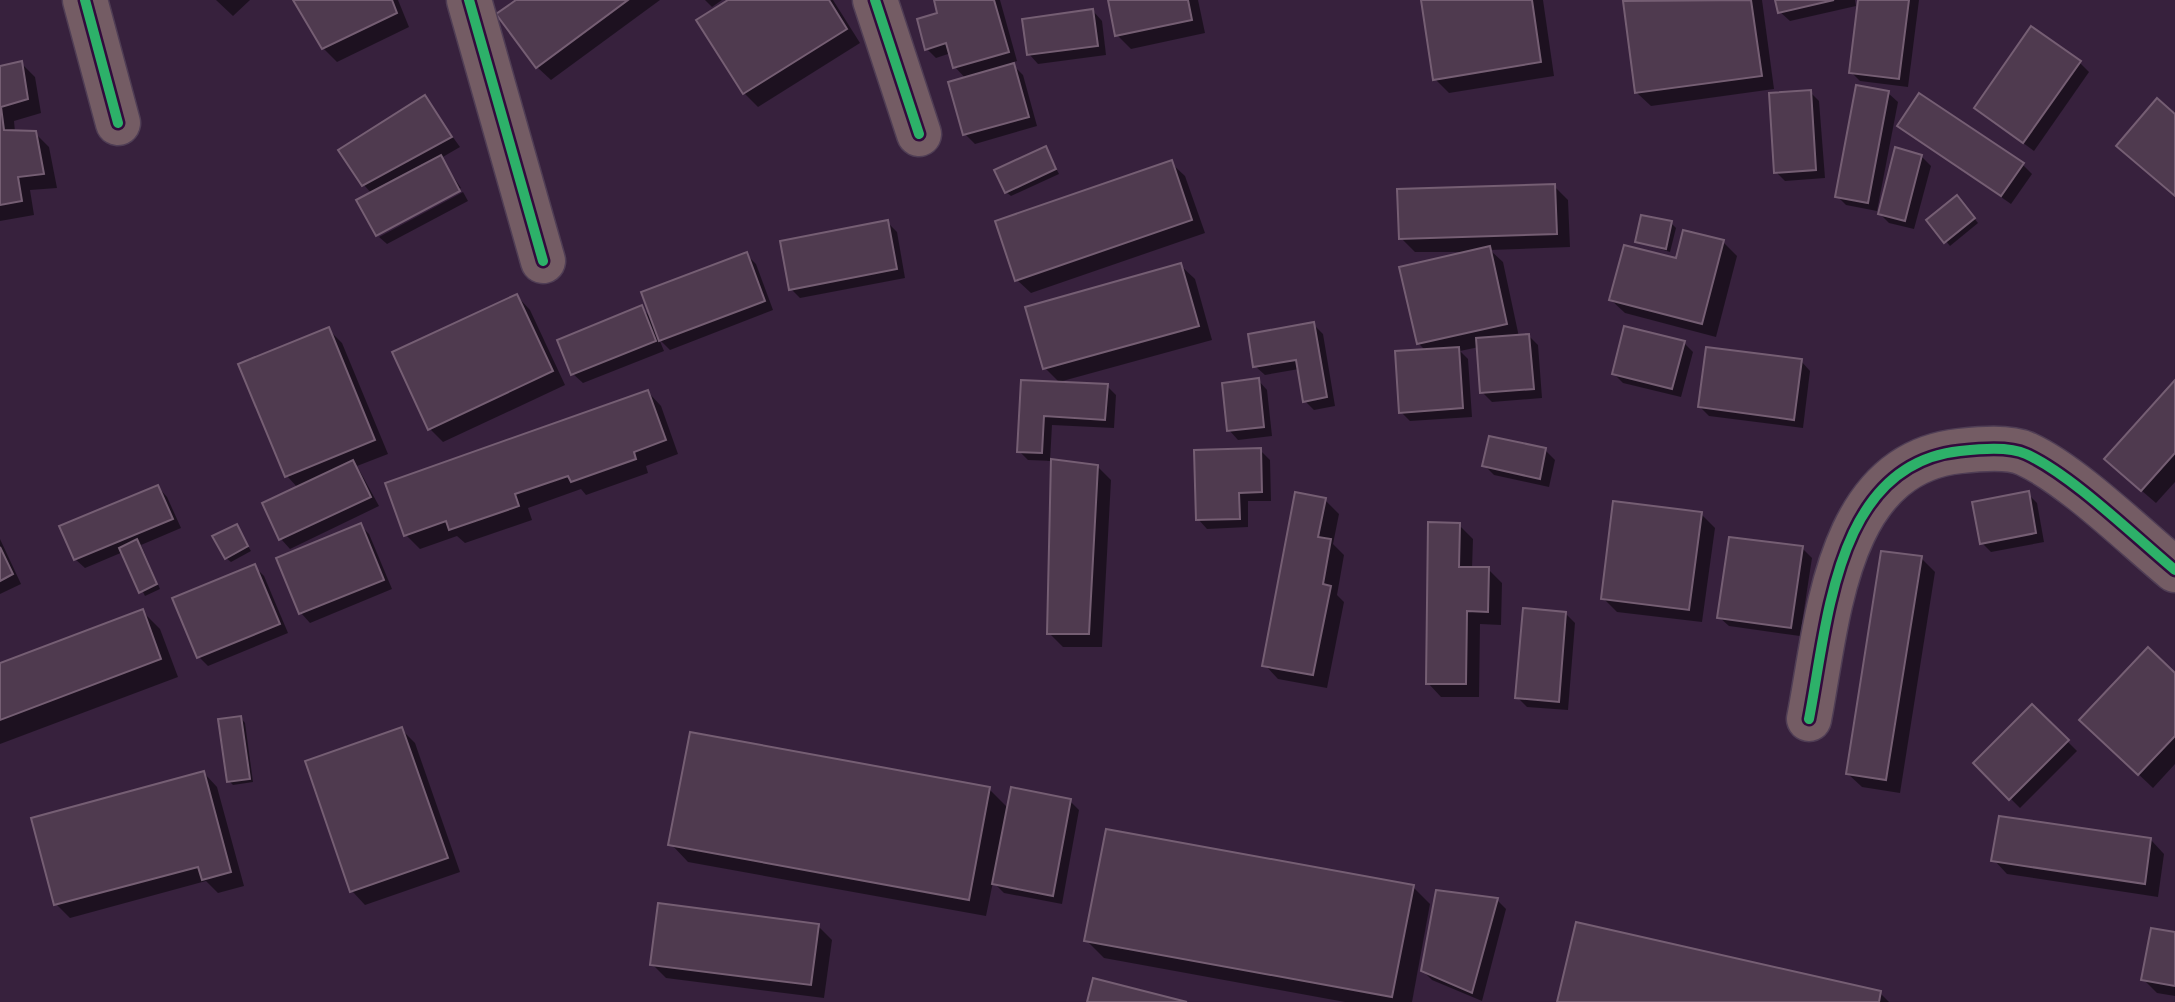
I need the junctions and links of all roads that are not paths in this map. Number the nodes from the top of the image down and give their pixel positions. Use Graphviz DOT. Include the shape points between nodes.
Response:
graph roads {
  1 [pos="85,0"];
  2 [pos="469,0"];
  3 [pos="875,0"];
  4 [pos="118,123"];
  5 [pos="919,134"];
  6 [pos="543,261"];
  7 [pos="2175,570"];
  8 [pos="1809,719"];
  1 -- 4 [label="street"];
  2 -- 6 [label="street"];
  3 -- 5 [label="street"];
  7 -- 8 [label="street" via="2024,452 1939,454 1884,485 1864,509 1839,569"];
}
